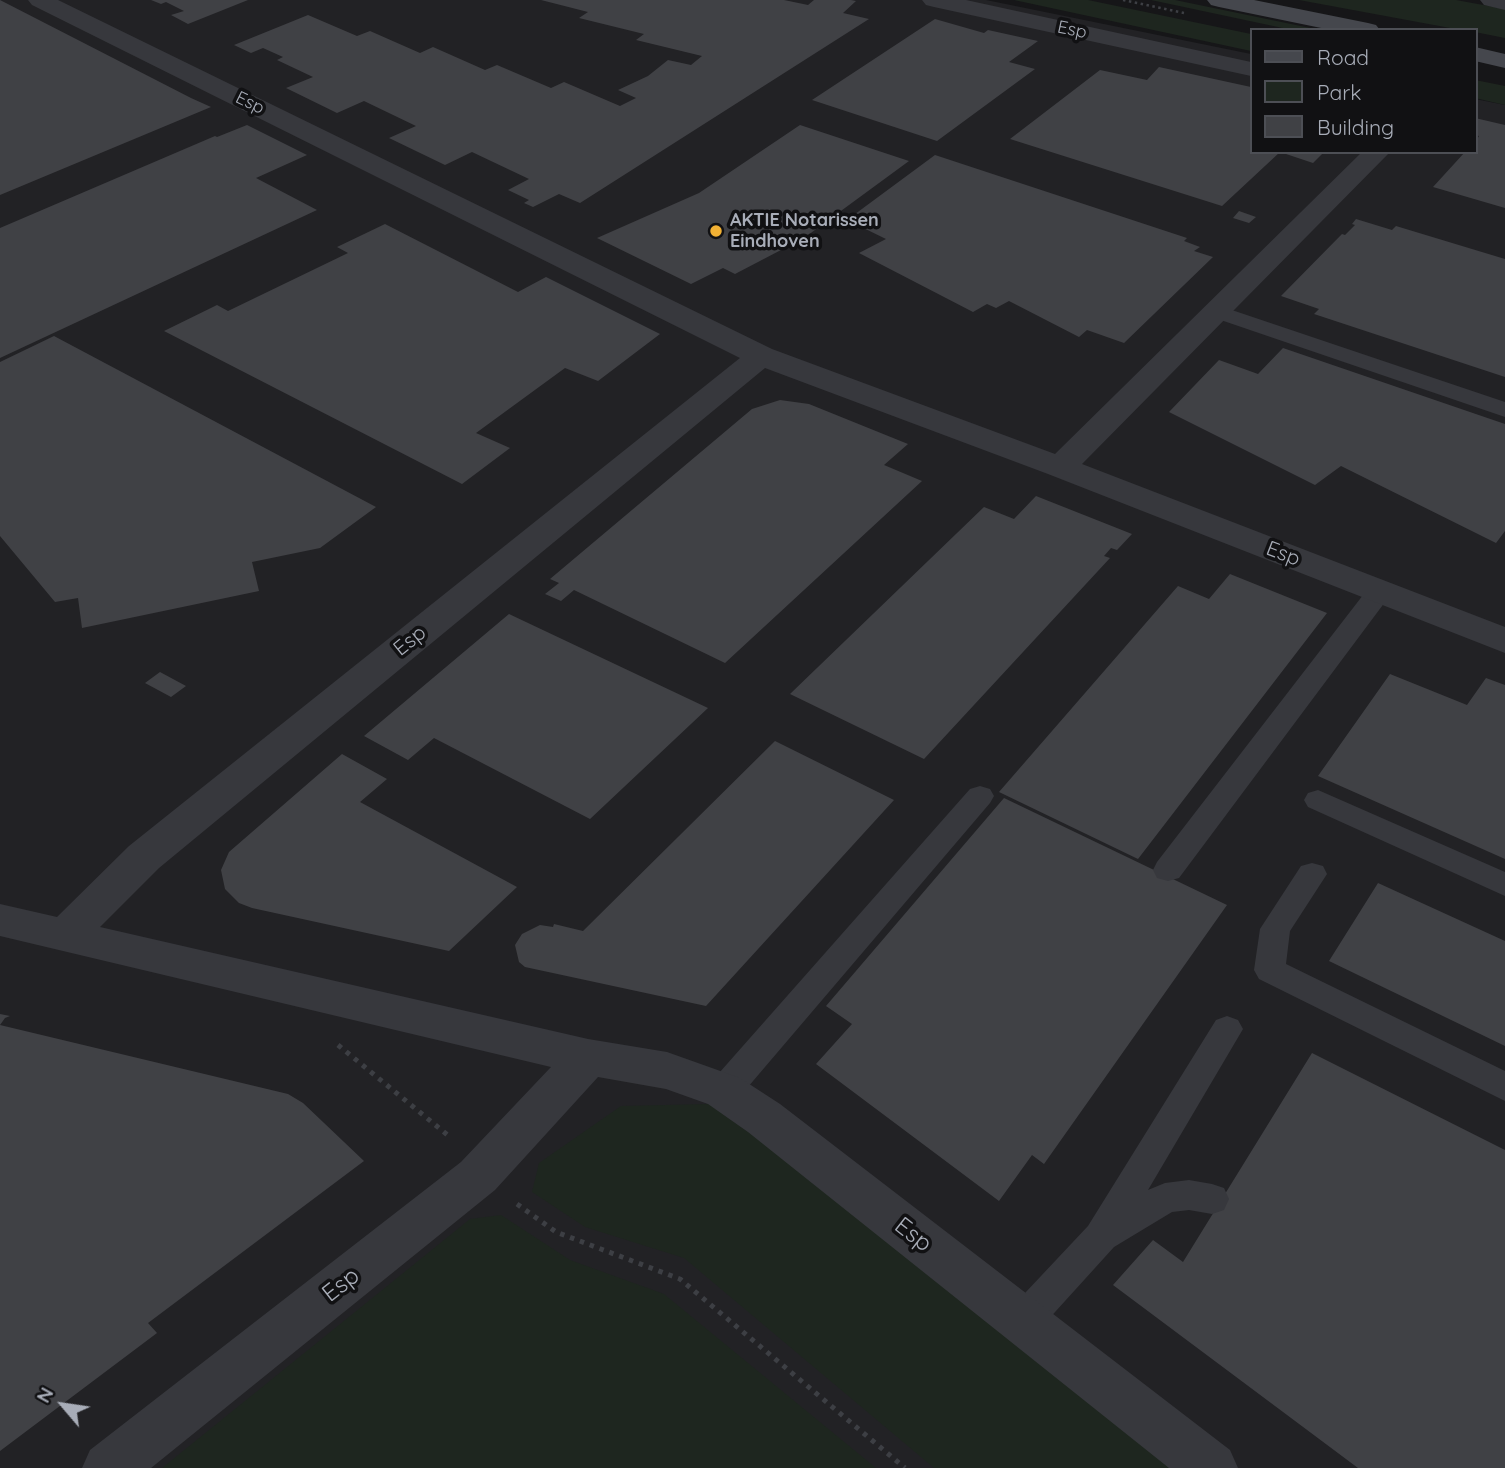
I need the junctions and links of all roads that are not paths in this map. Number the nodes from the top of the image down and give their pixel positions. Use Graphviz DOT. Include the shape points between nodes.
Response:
graph roads {
  1 [pos="40,0"];
  2 [pos="933,0"];
  3 [pos="1219,0"];
  4 [pos="1492,0"];
  5 [pos="1505,3"];
  6 [pos="1357,28"];
  7 [pos="1477,44"];
  8 [pos="1505,48"];
  9 [pos="1477,54"];
  10 [pos="1505,61"];
  11 [pos="1250,69"];
  12 [pos="1375,154"];
  13 [pos="1217,311"];
  14 [pos="761,356"];
  15 [pos="1505,410"];
  16 [pos="1060,467"];
  17 [pos="1379,592"];
  18 [pos="1505,640"];
  19 [pos="979,796"];
  20 [pos="1318,800"];
  21 [pos="1168,870"];
  22 [pos="1312,874"];
  23 [pos="1505,885"];
  24 [pos="0,920"];
  25 [pos="66,934"];
  26 [pos="1227,1029"];
  27 [pos="588,1057"];
  28 [pos="1505,1087"];
  29 [pos="724,1091"];
  30 [pos="1212,1199"];
  31 [pos="1101,1237"];
  32 [pos="1023,1321"];
  33 [pos="109,1468"];
  34 [pos="1211,1468"];
  1 -- 14 [label="street, Esp"];
  2 -- 11 [label="street, Esp"];
  3 -- 6 [label="main road"];
  4 -- 5 [label="street"];
  7 -- 8 [label="main road"];
  9 -- 10 [label="main road"];
  12 -- 13 [label="street"];
  13 -- 15 [label="lane"];
  13 -- 16 [label="street"];
  14 -- 16 [label="street, Esp"];
  14 -- 25 [label="street, Esp" via="144,857"];
  16 -- 17 [label="street, Esp"];
  17 -- 18 [label="street, Esp"];
  17 -- 21 [label="lane"];
  19 -- 29 [label="lane"];
  20 -- 23 [label="lane"];
  22 -- 28 [label="lane" via="1275,929 1270,970"];
  24 -- 25 [label="street, Esp"];
  25 -- 27 [label="street, Esp"];
  26 -- 31 [label="lane"];
  27 -- 29 [label="street, Esp" via="667,1071"];
  27 -- 33 [label="street, Esp" via="478,1176"];
  29 -- 32 [label="street, Esp"];
  30 -- 31 [label="lane" via="1189,1195 1165,1198"];
  31 -- 32 [label="lane"];
  32 -- 34 [label="street, Esp"];
}
